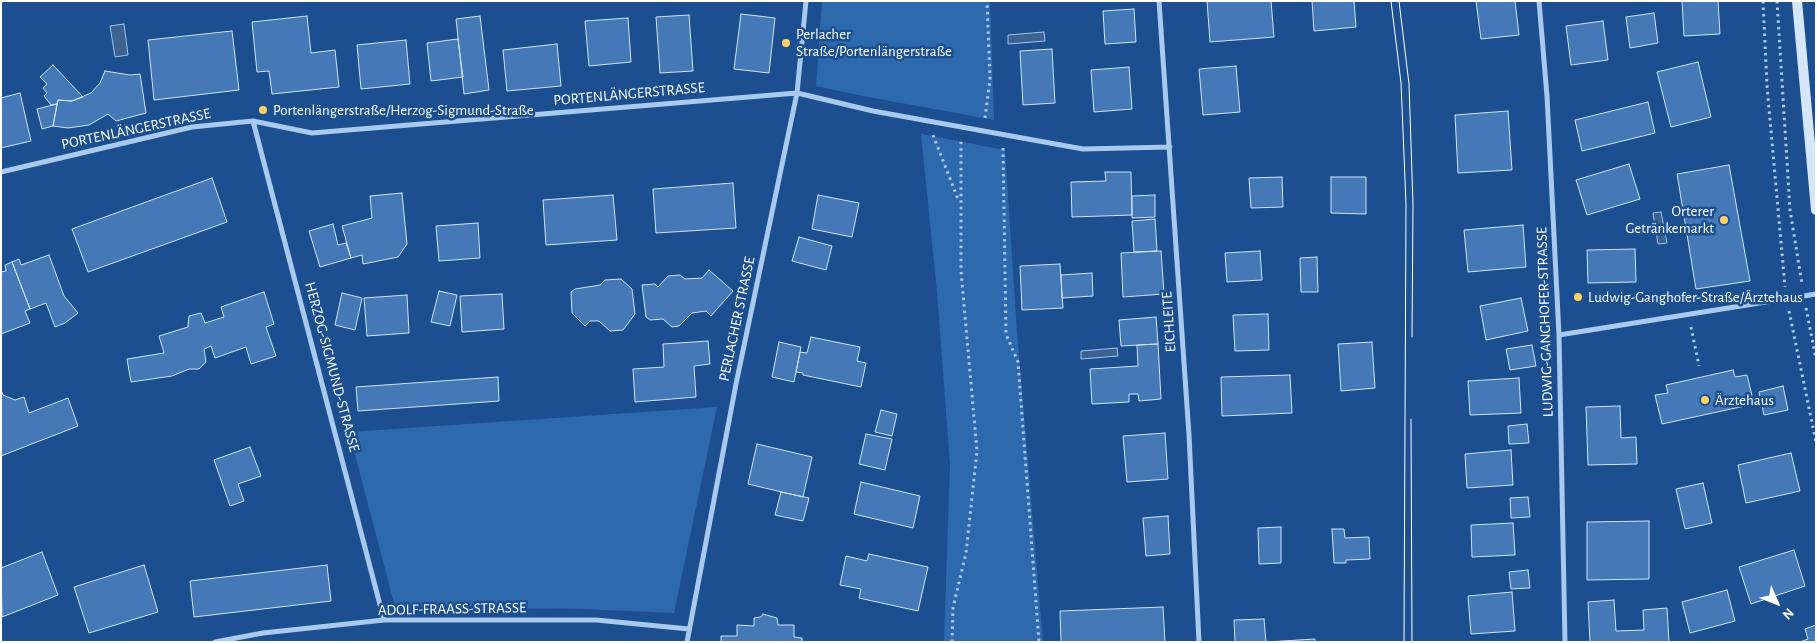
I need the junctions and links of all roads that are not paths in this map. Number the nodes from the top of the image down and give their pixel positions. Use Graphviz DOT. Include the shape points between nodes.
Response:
graph roads {
  1 [pos="806,1"];
  2 [pos="1160,1"];
  3 [pos="1539,1"];
  4 [pos="1797,1"];
  5 [pos="797,93"];
  6 [pos="254,121"];
  7 [pos="1170,147"];
  8 [pos="1,172"];
  9 [pos="1816,210"];
  10 [pos="1816,294"];
  11 [pos="1559,335"];
  12 [pos="384,620"];
  13 [pos="690,629"];
  14 [pos="263,633"];
  15 [pos="215,642"];
  16 [pos="264,642"];
  17 [pos="687,642"];
  18 [pos="1199,642"];
  19 [pos="1565,642"];
  1 -- 5 [label="street, PERLACHER STRASSE"];
  2 -- 7 [label="street, EICHLEITE"];
  3 -- 11 [label="street, LUDWIG-GANGHOFER-STRASSE"];
  4 -- 9 [label="main road"];
  5 -- 6 [label="street, PORTENLÄNGERSTRASSE" via="312,134"];
  5 -- 7 [label="street, PORTENLÄNGERSTRASSE" via="873,111 1083,148"];
  5 -- 13 [label="street, PERLACHER STRASSE" via="736,384"];
  6 -- 8 [label="street, PORTENLÄNGERSTRASSE" via="192,127"];
  6 -- 12 [label="street, HERZOG-SIGMUND-STRASSE"];
  7 -- 18 [label="street, EICHLEITE"];
  10 -- 11 [label="street"];
  11 -- 19 [label="street, LUDWIG-GANGHOFER-STRASSE"];
  12 -- 13 [label="street, ADOLF-FRAASS-STRASSE" via="596,620"];
  12 -- 14 [label="street, ADOLF-FRAASS-STRASSE"];
  13 -- 17 [label="street, PERLACHER STRASSE"];
  14 -- 15 [label="street, ADOLF-FRAASS-STRASSE"];
  14 -- 16 [label="street"];
}
